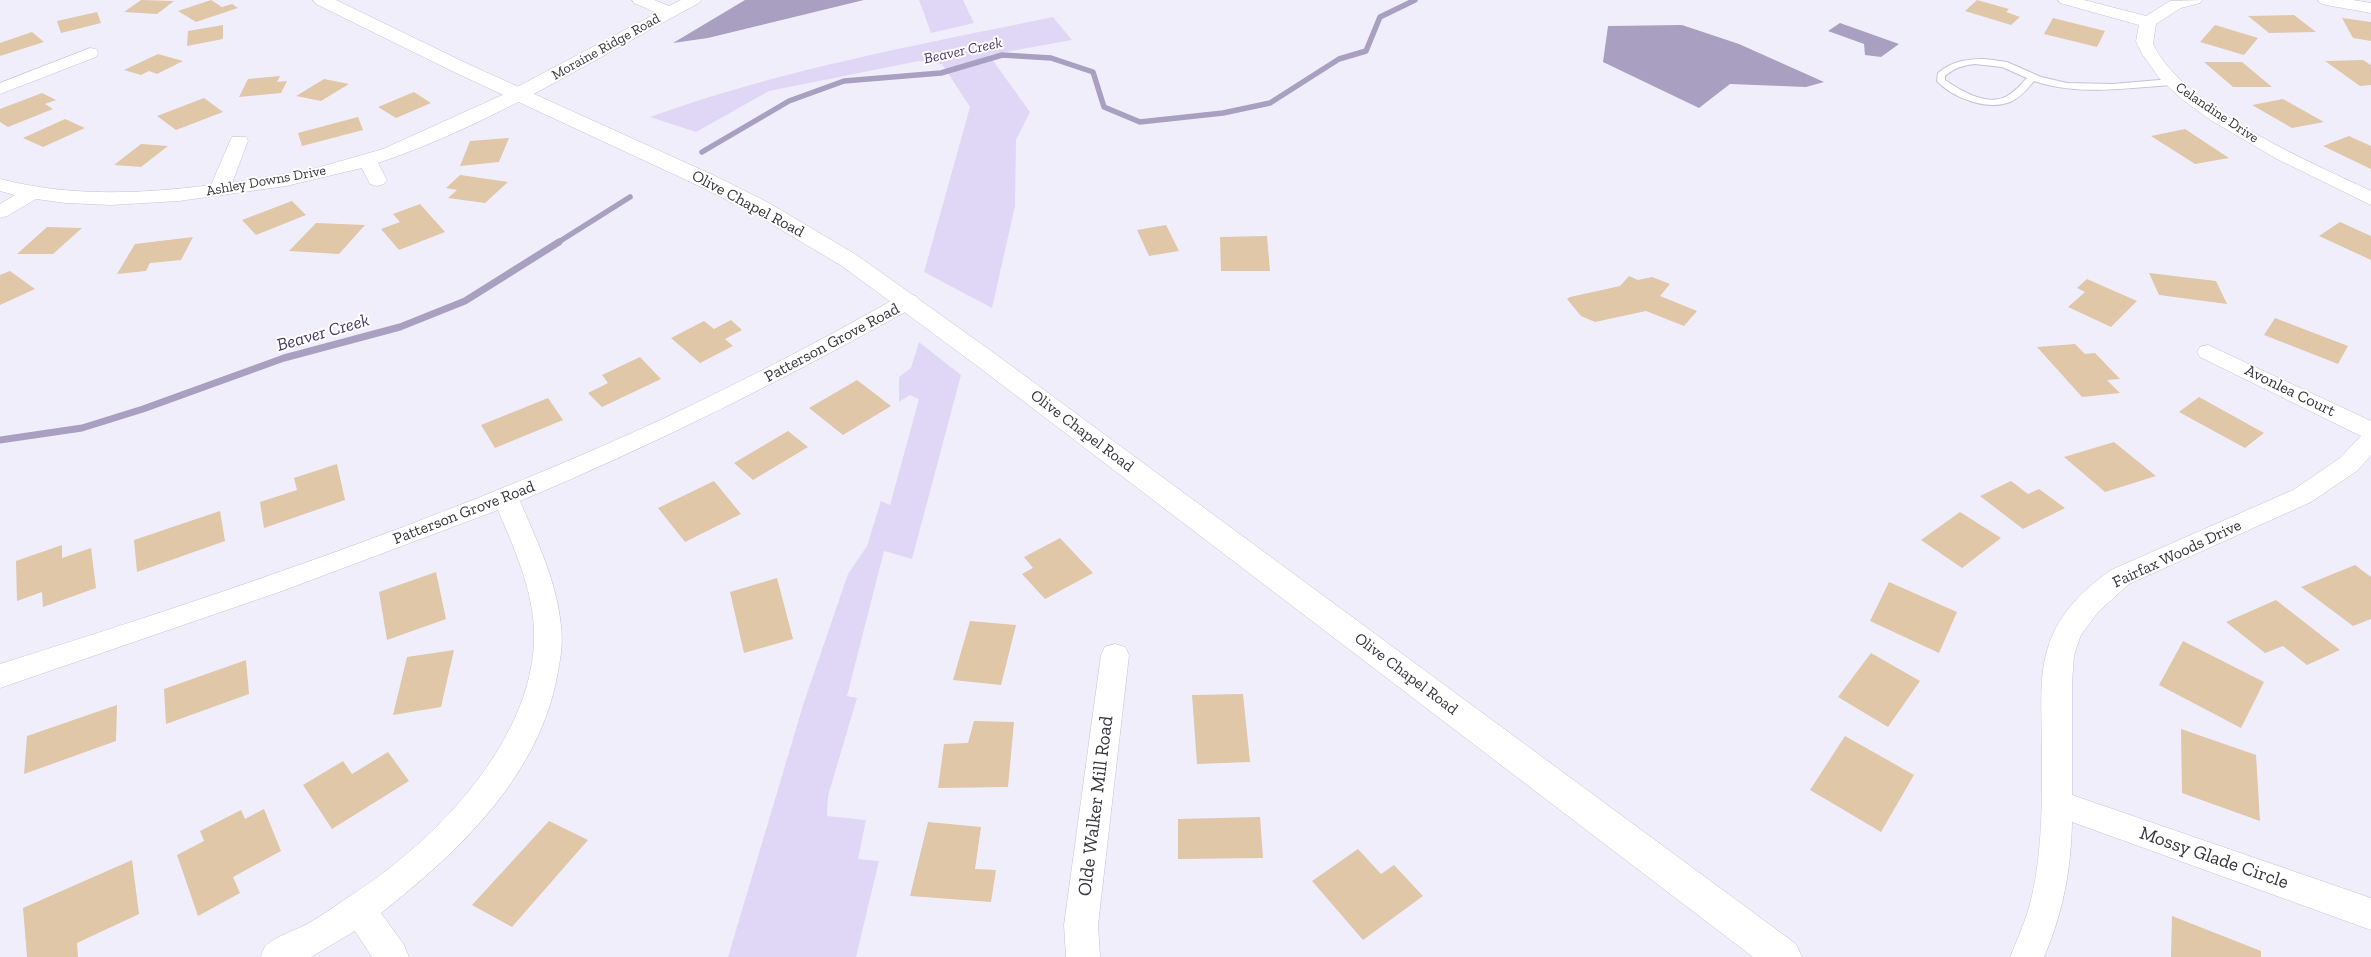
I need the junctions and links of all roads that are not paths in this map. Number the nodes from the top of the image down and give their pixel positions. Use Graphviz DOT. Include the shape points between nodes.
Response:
graph roads {
  1 [pos="322,0"];
  2 [pos="640,0"];
  3 [pos="693,0"];
  4 [pos="2066,0"];
  5 [pos="2194,0"];
  6 [pos="2326,0"];
  7 [pos="2371,8"];
  8 [pos="670,12"];
  9 [pos="2148,22"];
  10 [pos="90,53"];
  11 [pos="2033,77"];
  12 [pos="2171,82"];
  13 [pos="0,89"];
  14 [pos="518,93"];
  15 [pos="239,141"];
  16 [pos="367,160"];
  17 [pos="377,180"];
  18 [pos="0,185"];
  19 [pos="219,191"];
  20 [pos="30,194"];
  21 [pos="2371,200"];
  22 [pos="0,212"];
  23 [pos="908,302"];
  24 [pos="2208,352"];
  25 [pos="2371,431"];
  26 [pos="2371,440"];
  27 [pos="506,498"];
  28 [pos="1115,654"];
  29 [pos="0,676"];
  30 [pos="2057,803"];
  31 [pos="360,910"];
  32 [pos="2371,914"];
  33 [pos="278,957"];
  34 [pos="392,957"];
  35 [pos="1083,957"];
  36 [pos="1783,957"];
  37 [pos="2027,957"];
  1 -- 14 [label="main road, Olive Chapel Road"];
  2 -- 8 [label="street"];
  3 -- 8 [label="street, Moraine Ridge Road"];
  4 -- 9 [label="street"];
  5 -- 9 [label="street" via="2176,4"];
  6 -- 7 [label="street"];
  8 -- 14 [label="street, Moraine Ridge Road"];
  9 -- 12 [label="street, Celandine Drive" via="2144,42 2156,65"];
  10 -- 13 [label="street"];
  11 -- 11 [label="lane" via="2012,67 1984,60 1947,68 1941,75 1942,81 1968,96 1996,101 2008,100"];
  11 -- 12 [label="lane" via="2077,86"];
  12 -- 21 [label="street, Celandine Drive" via="2260,142"];
  14 -- 16 [label="street, Ashley Downs Drive" via="447,128"];
  14 -- 23 [label="main road, Olive Chapel Road" via="761,208 820,242"];
  15 -- 19 [label="street"];
  16 -- 17 [label="street"];
  16 -- 19 [label="street, Ashley Downs Drive" via="275,182"];
  18 -- 20 [label="street, Ashley Downs Drive"];
  19 -- 20 [label="street, Ashley Downs Drive" via="103,199"];
  20 -- 22 [label="street"];
  23 -- 27 [label="street, Patterson Grove Road" via="764,380"];
  23 -- 36 [label="main road, Olive Chapel Road"];
  24 -- 25 [label="street, Avonlea Court"];
  26 -- 30 [label="street, Fairfax Woods Drive" via="2349,464 2302,496 2120,577 2078,616 2064,639 2059,662"];
  27 -- 29 [label="street, Patterson Grove Road" via="276,584"];
  27 -- 31 [label="street" via="540,582 546,614 546,673 536,705 524,734 482,798 435,849"];
  28 -- 35 [label="street, Olde Walker Mill Road" via="1081,926"];
  30 -- 32 [label="street, Mossy Glade Circle"];
  30 -- 37 [label="street, Fairfax Woods Drive" via="2049,895"];
  31 -- 33 [label="street"];
  31 -- 34 [label="street"];
}
